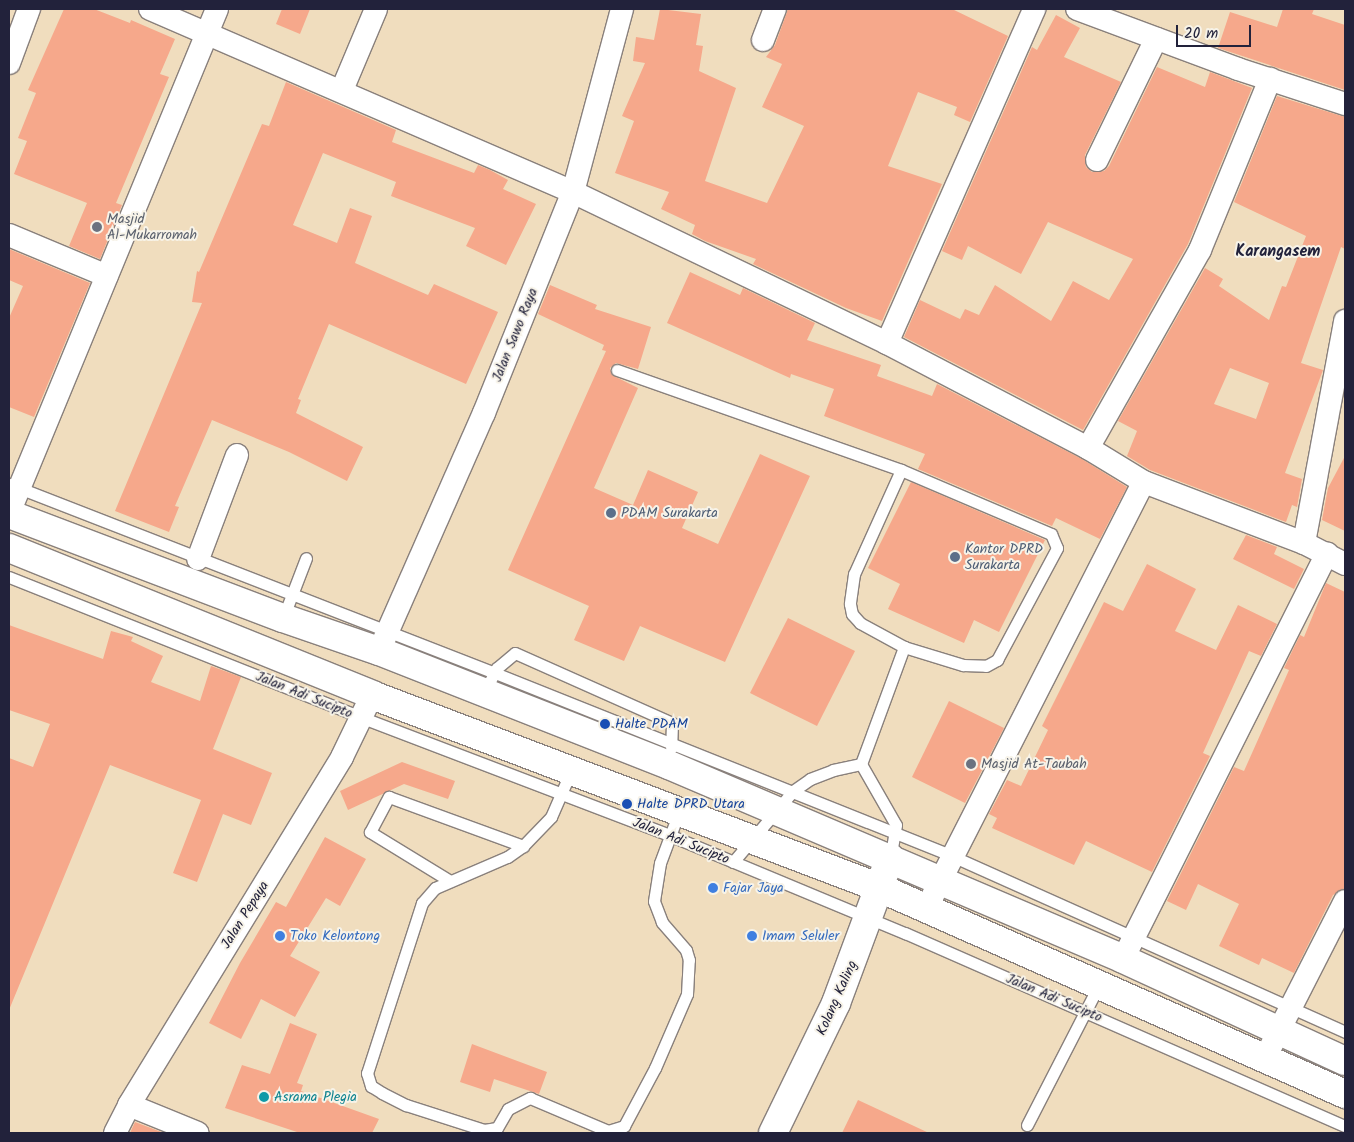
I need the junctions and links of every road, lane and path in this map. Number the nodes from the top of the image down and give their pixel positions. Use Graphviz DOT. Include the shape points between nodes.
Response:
graph roads {
  1 [pos="29,9"];
  2 [pos="150,9"];
  3 [pos="217,9"];
  4 [pos="376,9"];
  5 [pos="622,9"];
  6 [pos="776,9"];
  7 [pos="1034,9"];
  8 [pos="1077,9"];
  9 [pos="207,32"];
  10 [pos="1156,39"];
  11 [pos="763,40"];
  12 [pos="9,63"];
  13 [pos="1270,79"];
  14 [pos="342,90"];
  15 [pos="1345,104"];
  16 [pos="1097,160"];
  17 [pos="573,192"];
  18 [pos="9,235"];
  19 [pos="107,276"];
  20 [pos="1345,321"];
  21 [pos="887,343"];
  22 [pos="617,370"];
  23 [pos="1340,370"];
  24 [pos="1088,448"];
  25 [pos="237,455"];
  26 [pos="902,470"];
  27 [pos="1144,482"];
  28 [pos="14,486"];
  29 [pos="9,513"];
  30 [pos="96,534"];
  31 [pos="1304,543"];
  32 [pos="306,558"];
  33 [pos="1336,558"];
  34 [pos="11,562"];
  35 [pos="183,563"];
  36 [pos="287,607"];
  37 [pos="383,642"];
  38 [pos="904,647"];
  39 [pos="490,683"];
  40 [pos="367,707"];
  41 [pos="464,728"];
  42 [pos="454,754"];
  43 [pos="671,754"];
  44 [pos="861,764"];
  45 [pos="572,770"];
  46 [pos="561,795"];
  47 [pos="785,800"];
  48 [pos="679,810"];
  49 [pos="669,835"];
  50 [pos="751,838"];
  51 [pos="523,846"];
  52 [pos="893,846"];
  53 [pos="733,862"];
  54 [pos="946,867"];
  55 [pos="450,881"];
  56 [pos="880,888"];
  57 [pos="1345,901"];
  58 [pos="926,909"];
  59 [pos="868,918"];
  60 [pos="1129,947"];
  61 [pos="1099,985"];
  62 [pos="1290,1006"];
  63 [pos="1085,1011"];
  64 [pos="1278,1030"];
  65 [pos="1345,1032"];
  66 [pos="1265,1058"];
  67 [pos="1345,1061"];
  68 [pos="1345,1094"];
  69 [pos="129,1105"];
  70 [pos="1027,1125"];
  71 [pos="1345,1126"];
  72 [pos="114,1133"];
  73 [pos="198,1133"];
  74 [pos="773,1133"];
  1 -- 12 [label="street"];
  2 -- 9 [label="street"];
  3 -- 9 [label="street"];
  4 -- 14 [label="street"];
  5 -- 17 [label="street, Jalan Sawo Raya"];
  6 -- 11 [label="street"];
  7 -- 21 [label="street"];
  8 -- 10 [label="street"];
  9 -- 14 [label="street"];
  9 -- 19 [label="street"];
  10 -- 13 [label="street"];
  10 -- 16 [label="street"];
  13 -- 15 [label="street"];
  13 -- 24 [label="street" via="1200,250"];
  14 -- 17 [label="street"];
  17 -- 21 [label="street"];
  17 -- 37 [label="street, Jalan Sawo Raya" via="484,414"];
  18 -- 19 [label="street"];
  19 -- 28 [label="street"];
  20 -- 23 [label="street"];
  21 -- 24 [label="street"];
  22 -- 26 [label="lane"];
  23 -- 31 [label="street"];
  24 -- 27 [label="street"];
  25 -- 35 [label="street"];
  26 -- 38 [label="lane" via="854,574 850,604 860,624"];
  26 -- 38 [label="lane" via="1051,534 1057,548 997,660 976,667"];
  27 -- 31 [label="street"];
  27 -- 54 [label="street"];
  28 -- 29 [label="street"];
  28 -- 30 [label="lane"];
  29 -- 30 [label="main road"];
  30 -- 35 [label="main road"];
  31 -- 33 [label="street"];
  32 -- 36 [label="lane"];
  33 -- 60 [label="street"];
  34 -- 40 [label="main road, Jalan Adi Sucipto"];
  35 -- 36 [label="main road" via="216,580"];
  36 -- 37 [label="main road"];
  37 -- 39 [label="main road"];
  38 -- 44 [label="lane"];
  39 -- 43 [label="main road"];
  39 -- 43 [label="lane" via="515,653 672,723"];
  40 -- 41 [label="main road, Jalan Adi Sucipto"];
  40 -- 42 [label="lane, Jalan Adi Sucipto"];
  40 -- 69 [label="street, Jalan Pepaya"];
  41 -- 42 [label="lane"];
  41 -- 45 [label="main road, Jalan Adi Sucipto"];
  42 -- 46 [label="lane, Jalan Adi Sucipto"];
  43 -- 47 [label="main road"];
  44 -- 47 [label="lane" via="810,779"];
  44 -- 52 [label="lane" via="892,814"];
  45 -- 46 [label="lane"];
  45 -- 48 [label="main road, Jalan Adi Sucipto"];
  46 -- 49 [label="lane, Jalan Adi Sucipto"];
  46 -- 51 [label="lane" via="551,817"];
  47 -- 50 [label="lane"];
  47 -- 52 [label="main road"];
  48 -- 49 [label="lane"];
  48 -- 50 [label="main road, Jalan Adi Sucipto"];
  49 -- 53 [label="lane, Jalan Adi Sucipto"];
  49 -- 55 [label="lane" via="660,863 654,901 662,922 686,950 689,960 687,994 629,1119 618,1130 608,1131 530,1098 508,1109 497,1128 484,1130 406,1105 372,1086 367,1073 373,1051 422,903 435,888"];
  50 -- 53 [label="lane"];
  50 -- 56 [label="main road, Jalan Adi Sucipto"];
  51 -- 55 [label="lane" via="507,857"];
  51 -- 55 [label="lane" via="389,797 370,832"];
  52 -- 54 [label="main road"];
  52 -- 56 [label="main road, Kolang Kaling"];
  53 -- 59 [label="lane, Jalan Adi Sucipto"];
  54 -- 58 [label="street"];
  54 -- 60 [label="main road"];
  56 -- 58 [label="main road, Jalan Adi Sucipto"];
  56 -- 59 [label="main road, Kolang Kaling"];
  57 -- 62 [label="street"];
  58 -- 61 [label="main road, Jalan Adi Sucipto"];
  59 -- 63 [label="lane, Jalan Adi Sucipto"];
  59 -- 74 [label="main road, Kolang Kaling" via="836,1003"];
  60 -- 62 [label="lane"];
  60 -- 64 [label="main road"];
  61 -- 63 [label="lane"];
  61 -- 66 [label="main road, Jalan Adi Sucipto"];
  62 -- 64 [label="street"];
  62 -- 65 [label="lane"];
  63 -- 70 [label="lane"];
  63 -- 71 [label="lane, Jalan Adi Sucipto"];
  64 -- 66 [label="street"];
  64 -- 67 [label="main road"];
  66 -- 68 [label="main road, Jalan Adi Sucipto"];
  69 -- 72 [label="street, Jalan Pepaya"];
  69 -- 73 [label="street"];
}
